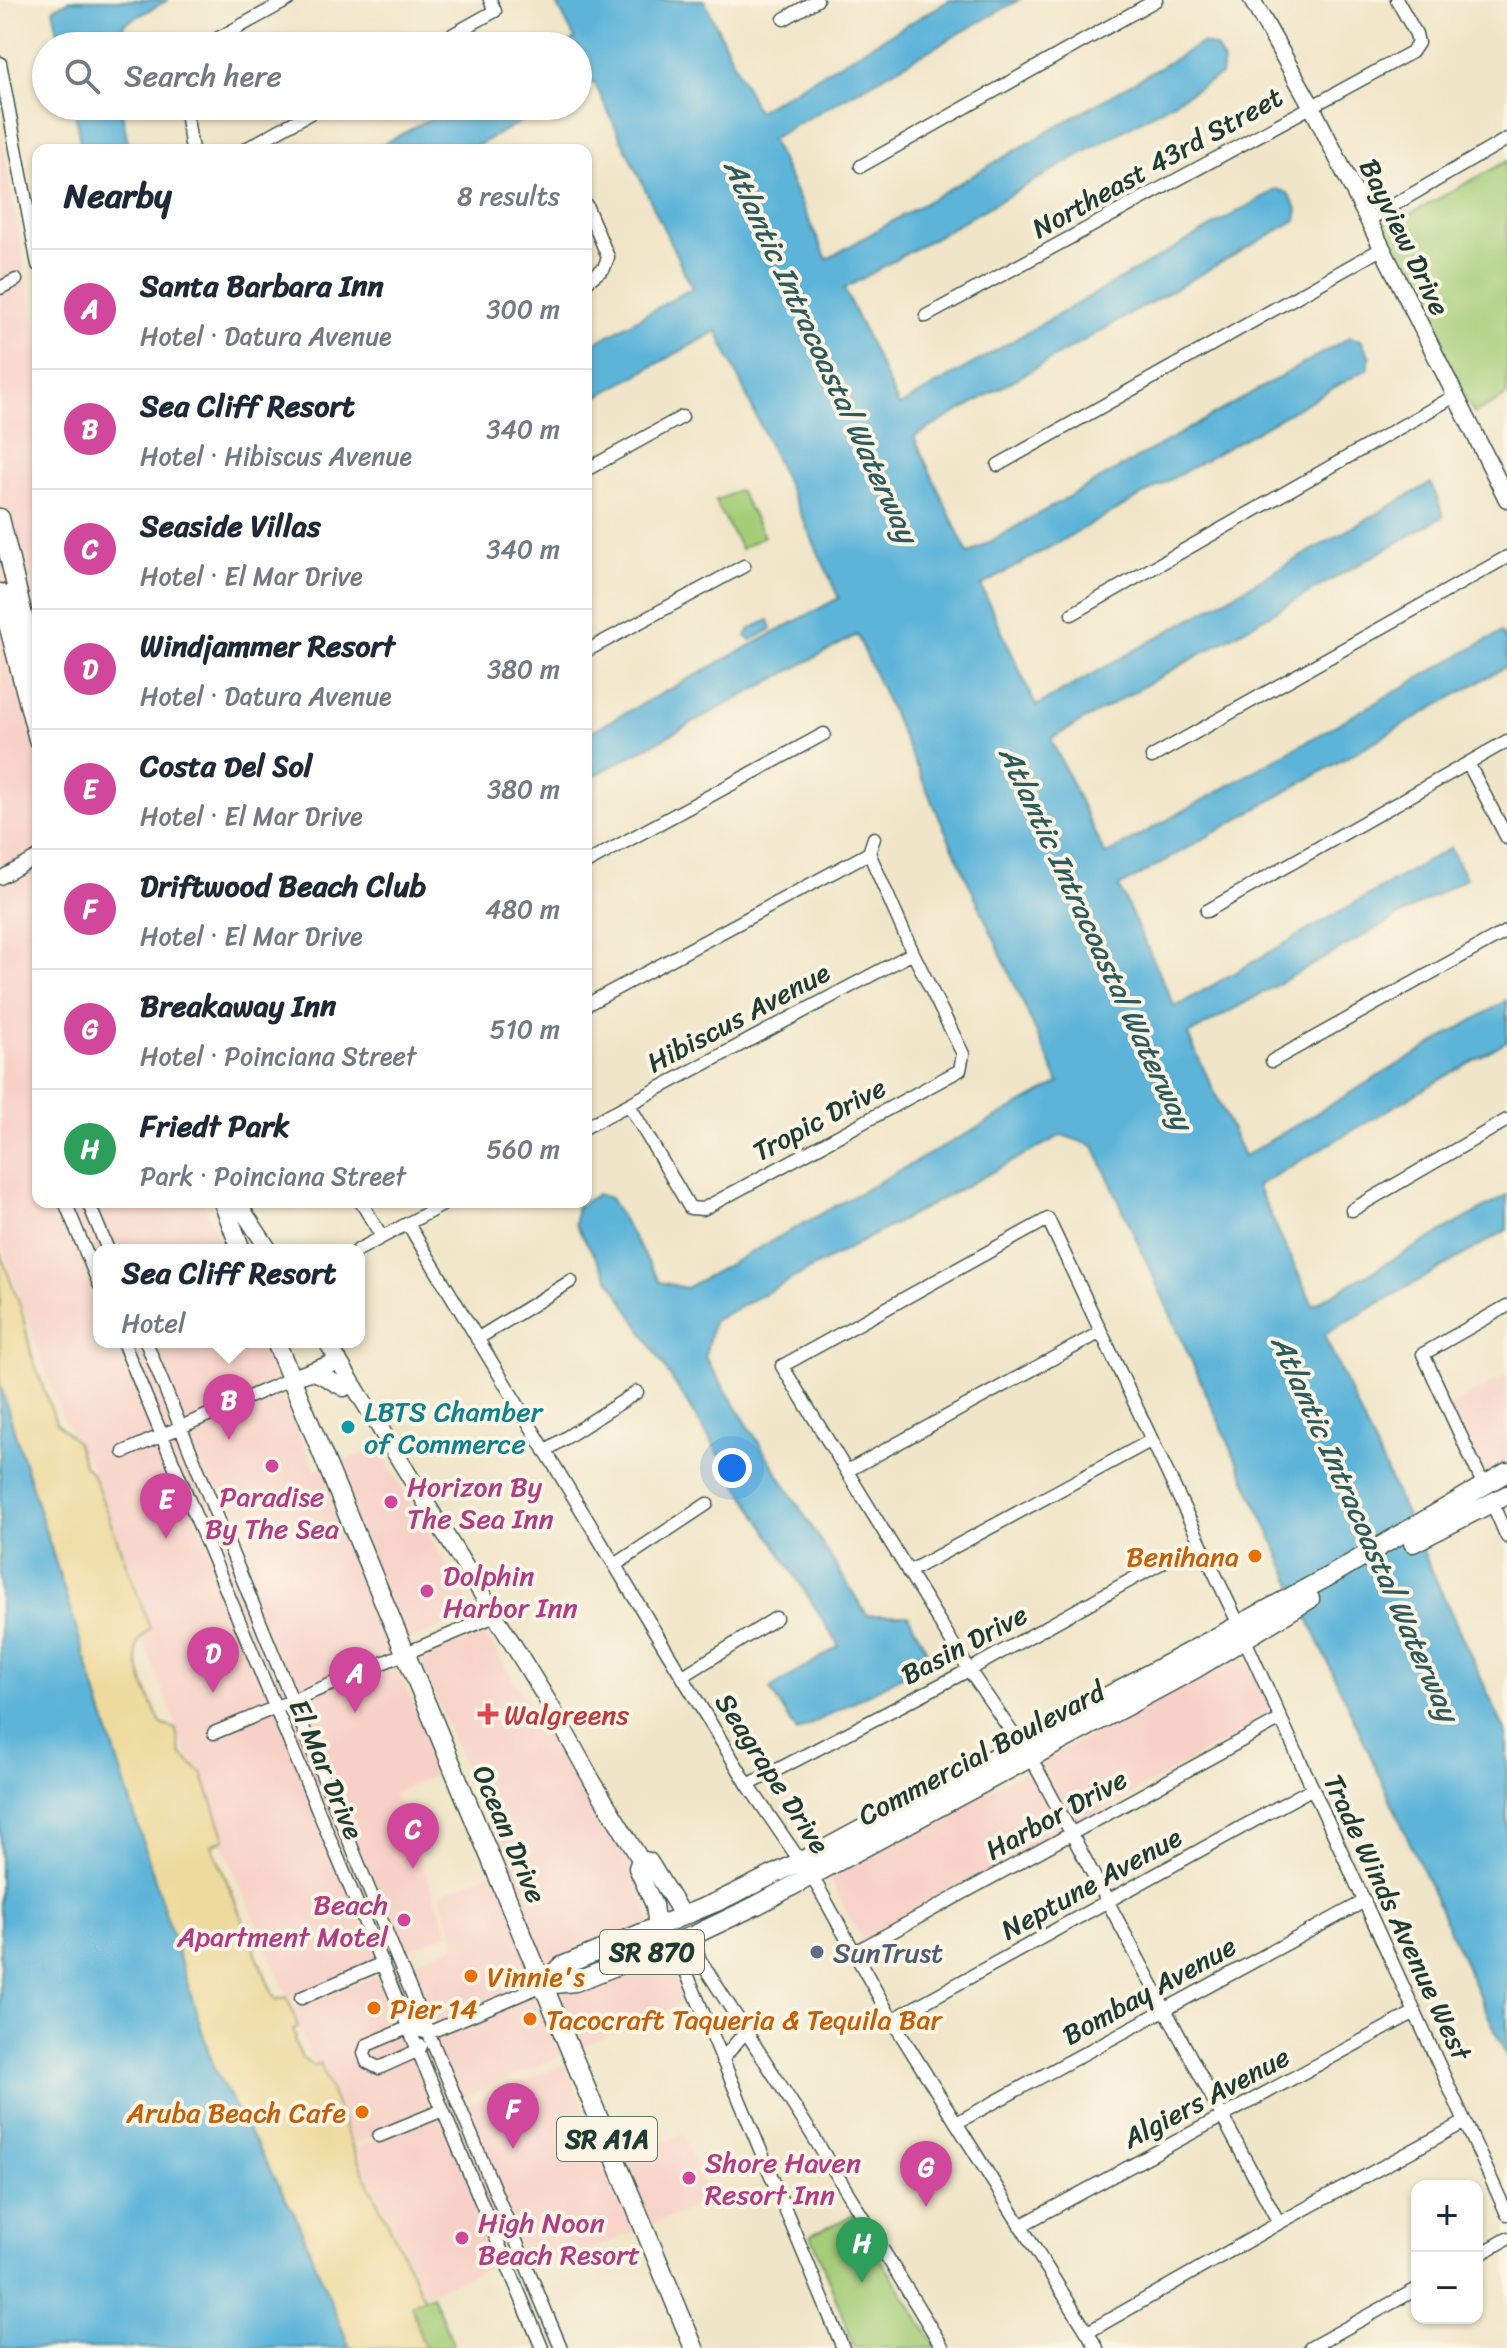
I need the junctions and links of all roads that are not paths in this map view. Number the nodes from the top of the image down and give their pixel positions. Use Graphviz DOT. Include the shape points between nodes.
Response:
graph roads {
  1 [pos="288,0"];
  2 [pos="490,0"];
  3 [pos="817,0"];
  4 [pos="1156,0"];
  5 [pos="1252,0"];
  6 [pos="1397,0"];
  7 [pos="784,19"];
  8 [pos="230,32"];
  9 [pos="457,32"];
  10 [pos="0,63"];
  11 [pos="1311,105"];
  12 [pos="187,120"];
  13 [pos="298,120"];
  14 [pos="1507,139"];
  15 [pos="191,144"];
  16 [pos="255,144"];
  17 [pos="861,166"];
  18 [pos="592,219"];
  19 [pos="1368,220"];
  20 [pos="32,233"];
  21 [pos="1381,249"];
  22 [pos="592,277"];
  23 [pos="16,280"];
  24 [pos="0,288"];
  25 [pos="926,316"];
  26 [pos="1455,396"];
  27 [pos="682,417"];
  28 [pos="998,465"];
  29 [pos="592,467"];
  30 [pos="1507,499"];
  31 [pos="0,518"];
  32 [pos="1507,557"];
  33 [pos="744,566"];
  34 [pos="0,593"];
  35 [pos="1072,614"];
  36 [pos="592,648"];
  37 [pos="32,654"];
  38 [pos="32,716"];
  39 [pos="824,734"];
  40 [pos="1507,741"];
  41 [pos="1152,757"];
  42 [pos="1468,763"];
  43 [pos="874,838"];
  44 [pos="1507,838"];
  45 [pos="869,853"];
  46 [pos="32,860"];
  47 [pos="592,860"];
  48 [pos="0,878"];
  49 [pos="1207,911"];
  50 [pos="1507,931"];
  51 [pos="913,953"];
  52 [pos="592,1002"];
  53 [pos="1272,1061"];
  54 [pos="629,1105"];
  55 [pos="1507,1120"];
  56 [pos="592,1124"];
  57 [pos="67,1208"];
  58 [pos="90,1208"];
  59 [pos="225,1208"];
  60 [pos="241,1208"];
  61 [pos="365,1208"];
  62 [pos="437,1208"];
  63 [pos="1352,1210"];
  64 [pos="408,1224"];
  65 [pos="382,1237"];
  66 [pos="106,1244"];
  67 [pos="239,1244"];
  68 [pos="265,1244"];
  69 [pos="365,1246"];
  70 [pos="93,1270"];
  71 [pos="571,1281"];
  72 [pos="1507,1306"];
  73 [pos="1101,1332"];
  74 [pos="477,1339"];
  75 [pos="126,1348"];
  76 [pos="148,1348"];
  77 [pos="278,1348"];
  78 [pos="323,1348"];
  79 [pos="329,1348"];
  80 [pos="335,1362"];
  81 [pos="309,1372"];
  82 [pos="290,1379"];
  83 [pos="344,1388"];
  84 [pos="637,1392"];
  85 [pos="181,1426"];
  86 [pos="162,1435"];
  87 [pos="1152,1440"];
  88 [pos="545,1451"];
  89 [pos="124,1452"];
  90 [pos="847,1471"];
  91 [pos="1507,1473"];
  92 [pos="1494,1495"];
  93 [pos="707,1504"];
  94 [pos="1507,1537"];
  95 [pos="1199,1542"];
  96 [pos="615,1565"];
  97 [pos="908,1572"];
  98 [pos="490,1618"];
  99 [pos="776,1618"];
  100 [pos="1242,1633"];
  101 [pos="405,1654"];
  102 [pos="969,1670"];
  103 [pos="683,1676"];
  104 [pos="294,1700"];
  105 [pos="275,1707"];
  106 [pos="1281,1719"];
  107 [pos="214,1733"];
  108 [pos="1024,1752"];
  109 [pos="748,1785"];
  110 [pos="1313,1788"];
  111 [pos="1072,1833"];
  112 [pos="640,1859"];
  113 [pos="805,1869"];
  114 [pos="1365,1901"];
  115 [pos="1108,1902"];
  116 [pos="683,1916"];
  117 [pos="657,1927"];
  118 [pos="683,1940"];
  119 [pos="855,1952"];
  120 [pos="383,1963"];
  121 [pos="703,1966"];
  122 [pos="687,1978"];
  123 [pos="543,1985"];
  124 [pos="301,1998"];
  125 [pos="1165,2008"];
  126 [pos="1415,2012"];
  127 [pos="892,2020"];
  128 [pos="410,2027"];
  129 [pos="742,2028"];
  130 [pos="428,2033"];
  131 [pos="419,2050"];
  132 [pos="722,2060"];
  133 [pos="443,2110"];
  134 [pos="1222,2116"];
  135 [pos="1465,2122"];
  136 [pos="956,2123"];
  137 [pos="379,2136"];
  138 [pos="1507,2214"];
  139 [pos="509,2220"];
  140 [pos="1279,2223"];
  141 [pos="1020,2226"];
  142 [pos="492,2228"];
  143 [pos="1507,2239"];
  144 [pos="1483,2253"];
  145 [pos="1411,2292"];
  146 [pos="1088,2332"];
  147 [pos="688,2346"];
  148 [pos="542,2348"];
  149 [pos="561,2348"];
  150 [pos="843,2348"];
  151 [pos="943,2348"];
  152 [pos="1097,2348"];
  153 [pos="1310,2348"];
  1 -- 8 [label="street"];
  2 -- 9 [label="street" via="495,11"];
  3 -- 7 [label="street"];
  4 -- 17 [label="street"];
  5 -- 11 [label="street, Bayview Drive"];
  6 -- 11 [label="street, Northeast 43rd Street" via="1416,34 1412,52"];
  10 -- 20 [label="street"];
  11 -- 19 [label="street, Bayview Drive"];
  11 -- 25 [label="street, Northeast 43rd Street"];
  12 -- 15 [label="street"];
  13 -- 16 [label="street"];
  14 -- 19 [label="street"];
  18 -- 22 [label="street" via="608,257"];
  19 -- 21 [label="street, Bayview Drive"];
  21 -- 26 [label="street, Bayview Drive"];
  21 -- 28 [label="street"];
  23 -- 24 [label="street"];
  26 -- 30 [label="street, Bayview Drive"];
  26 -- 35 [label="street"];
  27 -- 29 [label="street"];
  31 -- 37 [label="main road"];
  32 -- 41 [label="street"];
  33 -- 36 [label="street"];
  34 -- 38 [label="main road"];
  39 -- 47 [label="street"];
  40 -- 42 [label="street"];
  42 -- 44 [label="street"];
  42 -- 49 [label="street"];
  43 -- 45 [label="street"];
  45 -- 51 [label="street"];
  45 -- 52 [label="street"];
  46 -- 48 [label="street"];
  50 -- 53 [label="street"];
  51 -- 54 [label="street, Hibiscus Avenue"];
  51 -- 54 [label="street, Tropic Drive" via="963,1054 960,1070 703,1209 690,1208"];
  54 -- 56 [label="street, Hibiscus Avenue"];
  55 -- 63 [label="street"];
  57 -- 70 [label="street"];
  58 -- 66 [label="street"];
  59 -- 67 [label="main road"];
  60 -- 68 [label="street"];
  61 -- 65 [label="street"];
  62 -- 64 [label="street"];
  64 -- 65 [label="street"];
  64 -- 74 [label="street, Seagrape Drive"];
  65 -- 69 [label="street"];
  71 -- 74 [label="street"];
  72 -- 92 [label="street" via="1423,1354"];
  73 -- 87 [label="street, Trade Winds Avenue West"];
  73 -- 90 [label="street"];
  73 -- 90 [label="street, Trade Winds Avenue West" via="1048,1219 782,1366"];
  74 -- 88 [label="street, Seagrape Drive"];
  75 -- 86 [label="street, El Mar Drive"];
  76 -- 85 [label="street, El Mar Drive"];
  77 -- 82 [label="main road, Ocean Drive / SR A1A"];
  78 -- 80 [label="street"];
  79 -- 80 [label="street"];
  80 -- 81 [label="street"];
  80 -- 83 [label="street"];
  80 -- 98 [label="street"];
  81 -- 82 [label="street"];
  81 -- 83 [label="street"];
  82 -- 85 [label="street"];
  82 -- 101 [label="main road, Ocean Drive / SR A1A"];
  83 -- 98 [label="street"];
  84 -- 88 [label="street"];
  85 -- 86 [label="street"];
  85 -- 104 [label="street, El Mar Drive"];
  86 -- 89 [label="street"];
  86 -- 105 [label="street, El Mar Drive"];
  87 -- 95 [label="street, Trade Winds Avenue West"];
  87 -- 97 [label="street"];
  88 -- 96 [label="street, Seagrape Drive"];
  90 -- 97 [label="street"];
  91 -- 92 [label="main road"];
  92 -- 94 [label="street"];
  92 -- 100 [label="main road, Commercial Boulevard / SR 870"];
  93 -- 96 [label="street"];
  95 -- 100 [label="street, Trade Winds Avenue West"];
  95 -- 102 [label="street, Basin Drive"];
  96 -- 103 [label="street, Seagrape Drive"];
  97 -- 102 [label="street"];
  98 -- 101 [label="street"];
  98 -- 112 [label="street"];
  99 -- 103 [label="street"];
  100 -- 106 [label="street, Trade Winds Avenue West"];
  100 -- 108 [label="main road, Commercial Boulevard / SR 870"];
  100 -- 108 [label="main road, Commercial Boulevard / SR 870" via="1228,1650"];
  101 -- 104 [label="street"];
  101 -- 123 [label="main road, Ocean Drive / SR A1A"];
  102 -- 108 [label="street"];
  102 -- 109 [label="street, Basin Drive"];
  103 -- 109 [label="street, Seagrape Drive"];
  104 -- 105 [label="street"];
  104 -- 130 [label="street, El Mar Drive"];
  105 -- 107 [label="street"];
  105 -- 120 [label="street, El Mar Drive"];
  106 -- 110 [label="street, Trade Winds Avenue West"];
  106 -- 111 [label="street, Harbor Drive"];
  108 -- 111 [label="street"];
  108 -- 113 [label="main road, Commercial Boulevard / SR 870"];
  109 -- 113 [label="street, Seagrape Drive"];
  110 -- 114 [label="street, Trade Winds Avenue West"];
  110 -- 115 [label="street, Neptune Avenue"];
  111 -- 115 [label="street"];
  111 -- 119 [label="street, Harbor Drive"];
  112 -- 116 [label="street" via="649,1861"];
  112 -- 117 [label="street" via="637,1868 654,1905"];
  113 -- 116 [label="main road, Commercial Boulevard / SR 870"];
  113 -- 118 [label="main road, Commercial Boulevard / SR 870"];
  113 -- 119 [label="street, Seagrape Drive"];
  114 -- 125 [label="street, Bombay Avenue"];
  114 -- 126 [label="street, Trade Winds Avenue West"];
  115 -- 125 [label="street"];
  115 -- 127 [label="street, Neptune Avenue"];
  116 -- 117 [label="main road, Commercial Boulevard / SR 870"];
  116 -- 118 [label="main road" via="675,1928"];
  117 -- 123 [label="main road, Commercial Boulevard / SR 870" via="562,1966"];
  118 -- 121 [label="street"];
  118 -- 122 [label="street"];
  118 -- 123 [label="main road, Commercial Boulevard / SR 870" via="575,1982"];
  119 -- 127 [label="street, Seagrape Drive"];
  120 -- 124 [label="street"];
  120 -- 128 [label="street, El Mar Drive"];
  121 -- 122 [label="street"];
  121 -- 129 [label="street"];
  122 -- 132 [label="street"];
  123 -- 130 [label="street, Commercial Boulevard"];
  123 -- 147 [label="main road, Ocean Drive / SR A1A"];
  125 -- 134 [label="street"];
  125 -- 136 [label="street, Bombay Avenue"];
  126 -- 134 [label="street, Algiers Avenue"];
  126 -- 135 [label="street, Trade Winds Avenue West"];
  127 -- 136 [label="street, Seagrape Drive"];
  128 -- 130 [label="street"];
  128 -- 131 [label="street, El Mar Drive"];
  128 -- 131 [label="street" via="367,2045 365,2058 379,2068"];
  129 -- 132 [label="street"];
  129 -- 151 [label="street"];
  130 -- 131 [label="street"];
  130 -- 139 [label="street, El Mar Drive"];
  131 -- 133 [label="street, El Mar Drive"];
  132 -- 150 [label="street"];
  133 -- 137 [label="street"];
  133 -- 142 [label="street, El Mar Drive"];
  134 -- 140 [label="street"];
  134 -- 141 [label="street, Algiers Avenue"];
  135 -- 138 [label="street, Trade Winds Avenue West"];
  135 -- 140 [label="street"];
  136 -- 141 [label="street, Seagrape Drive"];
  139 -- 142 [label="street"];
  139 -- 149 [label="street, El Mar Drive"];
  140 -- 146 [label="street"];
  141 -- 146 [label="street, Seagrape Drive"];
  142 -- 148 [label="street, El Mar Drive"];
  143 -- 144 [label="street"];
  145 -- 153 [label="street"];
  146 -- 152 [label="street, Seagrape Drive"];
}
